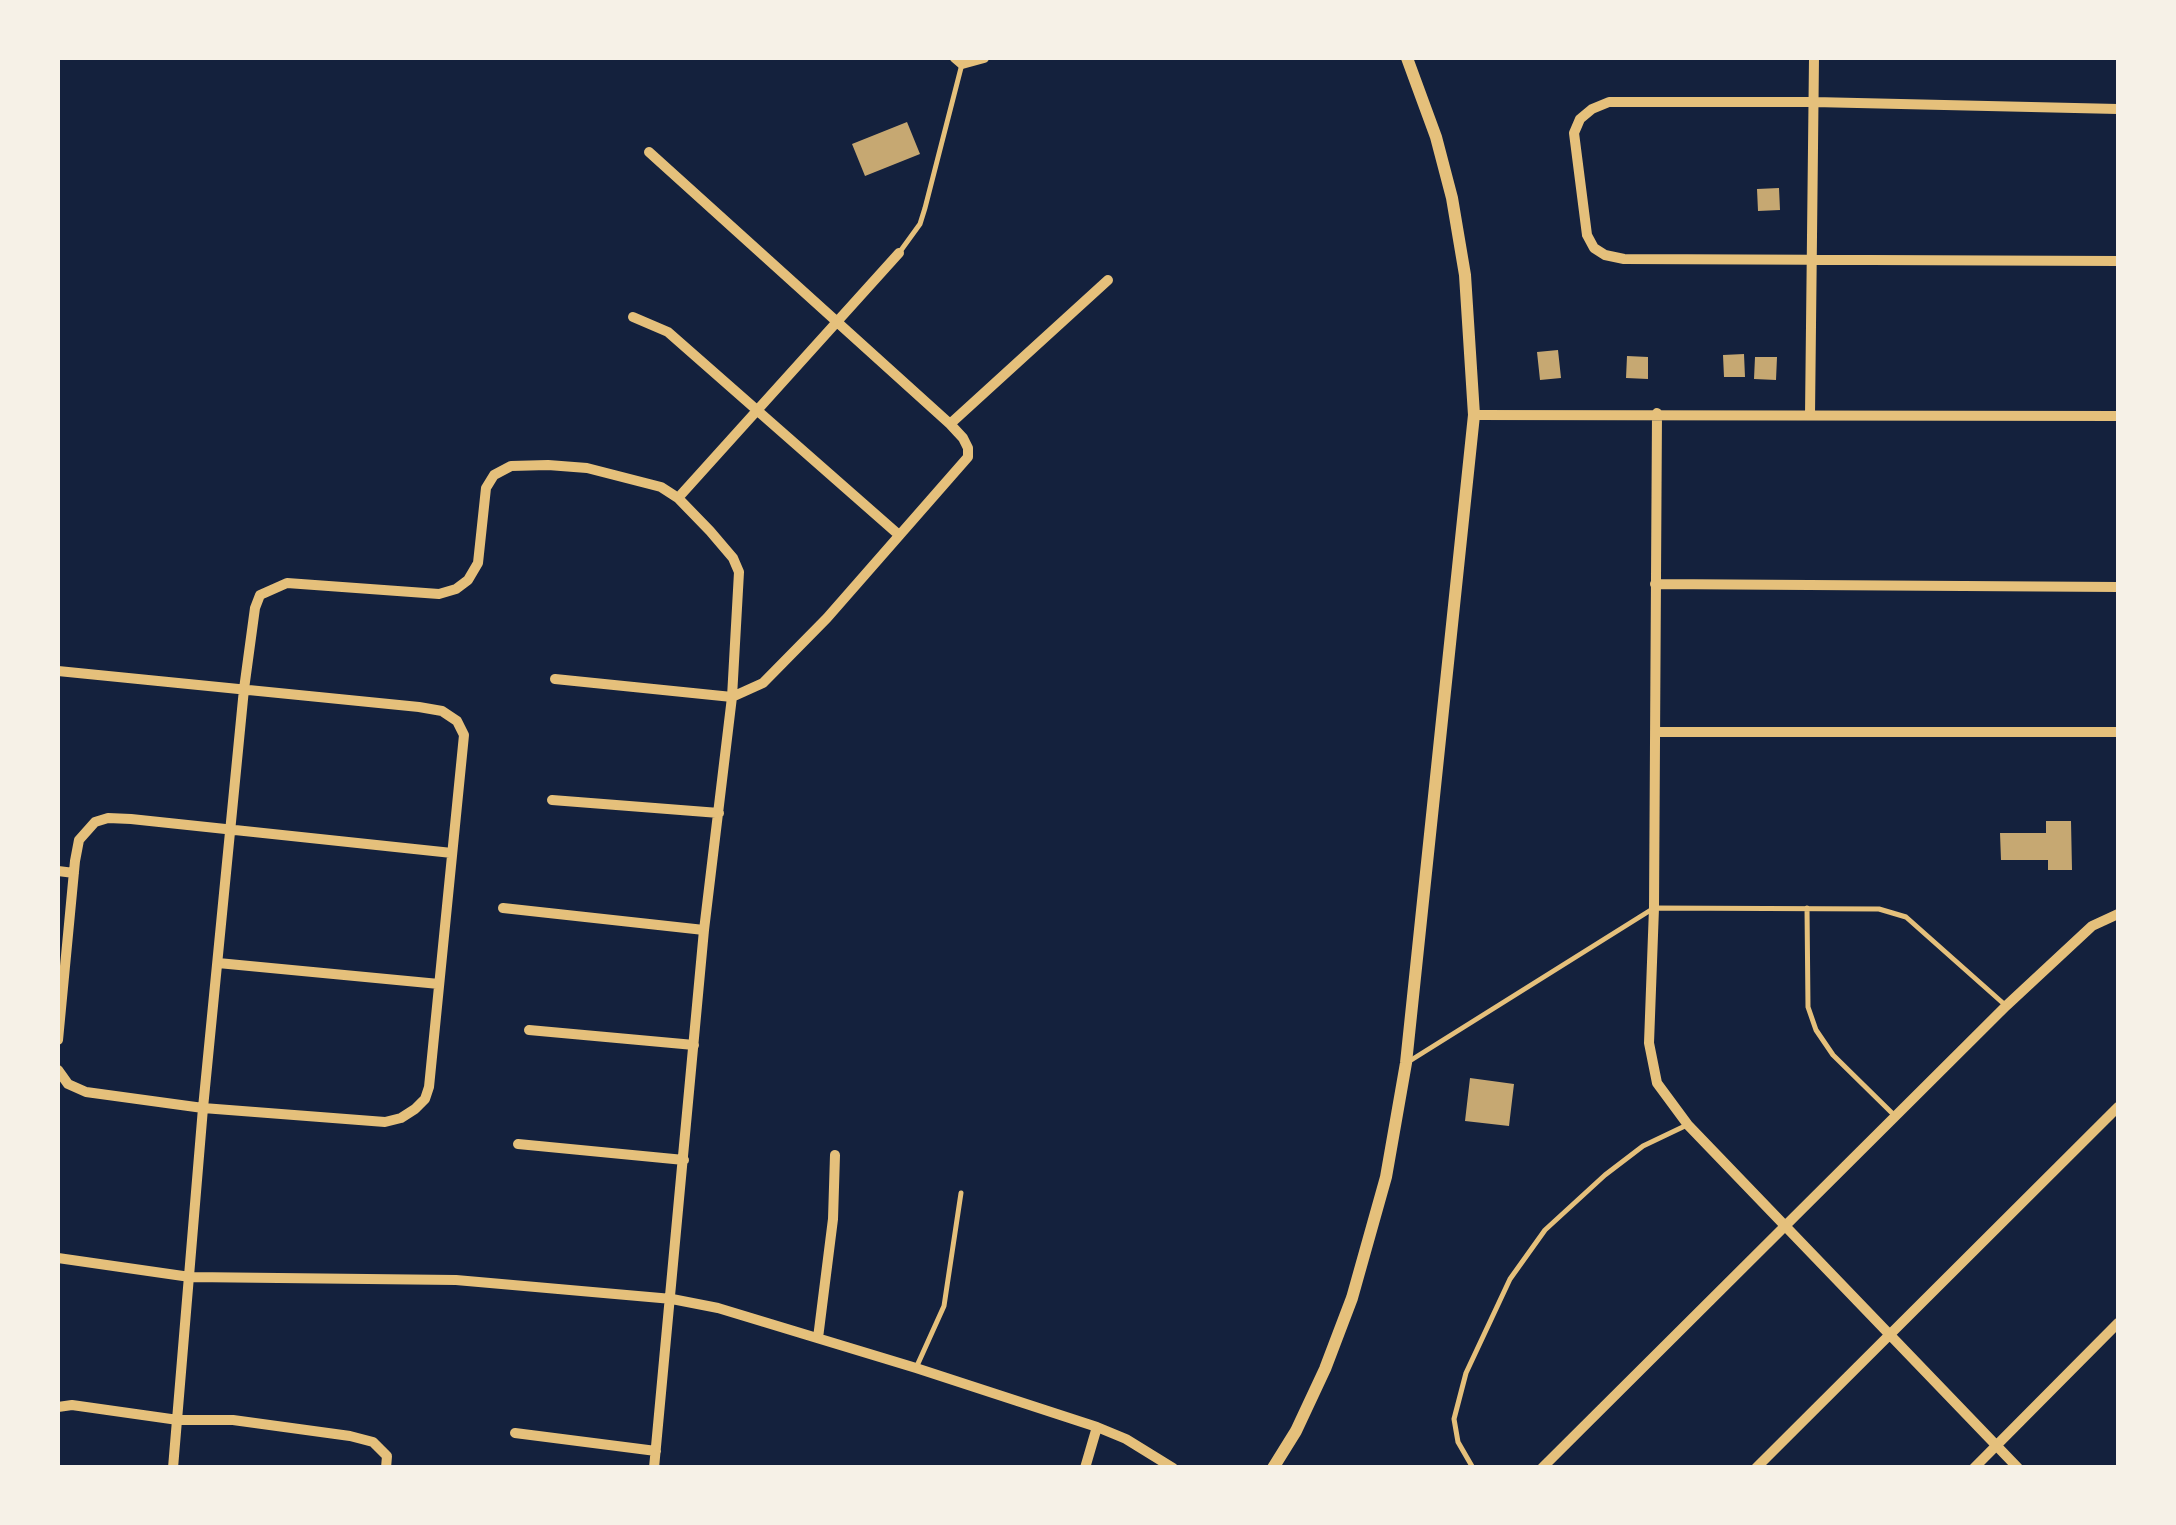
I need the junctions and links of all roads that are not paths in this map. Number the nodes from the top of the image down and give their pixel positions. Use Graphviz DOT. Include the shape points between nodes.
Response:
graph roads {
  1 [pos="984,58"];
  2 [pos="1407,58"];
  3 [pos="1814,58"];
  4 [pos="958,61"];
  5 [pos="1814,102"];
  6 [pos="2118,108"];
  7 [pos="649,152"];
  8 [pos="899,253"];
  9 [pos="1811,258"];
  10 [pos="2118,262"];
  11 [pos="1108,280"];
  12 [pos="633,317"];
  13 [pos="835,322"];
  14 [pos="756,410"];
  15 [pos="1657,413"];
  16 [pos="1474,415"];
  17 [pos="1810,415"];
  18 [pos="2118,416"];
  19 [pos="950,424"];
  20 [pos="678,498"];
  21 [pos="899,535"];
  22 [pos="1655,584"];
  23 [pos="2118,587"];
  24 [pos="58,671"];
  25 [pos="555,679"];
  26 [pos="244,689"];
  27 [pos="732,696"];
  28 [pos="1655,732"];
  29 [pos="2118,732"];
  30 [pos="552,800"];
  31 [pos="719,813"];
  32 [pos="232,828"];
  33 [pos="452,853"];
  34 [pos="58,871"];
  35 [pos="74,873"];
  36 [pos="504,908"];
  37 [pos="1654,908"];
  38 [pos="1808,908"];
  39 [pos="2118,914"];
  40 [pos="704,930"];
  41 [pos="218,963"];
  42 [pos="440,984"];
  43 [pos="2006,1006"];
  44 [pos="529,1030"];
  45 [pos="58,1040"];
  46 [pos="694,1045"];
  47 [pos="1406,1063"];
  48 [pos="58,1070"];
  49 [pos="203,1108"];
  50 [pos="2118,1108"];
  51 [pos="1894,1115"];
  52 [pos="1688,1125"];
  53 [pos="518,1144"];
  54 [pos="835,1155"];
  55 [pos="684,1160"];
  56 [pos="960,1193"];
  57 [pos="1784,1226"];
  58 [pos="58,1258"];
  59 [pos="190,1277"];
  60 [pos="672,1299"];
  61 [pos="2118,1322"];
  62 [pos="1891,1333"];
  63 [pos="818,1338"];
  64 [pos="916,1368"];
  65 [pos="58,1407"];
  66 [pos="178,1420"];
  67 [pos="1097,1427"];
  68 [pos="515,1433"];
  69 [pos="1996,1445"];
  70 [pos="656,1451"];
  71 [pos="173,1468"];
  72 [pos="386,1468"];
  73 [pos="654,1468"];
  74 [pos="1085,1468"];
  75 [pos="1173,1468"];
  76 [pos="1273,1468"];
  77 [pos="1472,1468"];
  78 [pos="1542,1468"];
  79 [pos="1756,1468"];
  80 [pos="1974,1468"];
  81 [pos="2018,1468"];
  1 -- 4 [label="street"];
  2 -- 16 [label="street" via="1452,198 1466,274"];
  3 -- 5 [label="street"];
  4 -- 8 [label="lane" via="925,208"];
  5 -- 6 [label="street"];
  5 -- 9 [label="street"];
  5 -- 9 [label="street" via="1609,102 1592,109 1574,133 1586,236 1605,255"];
  7 -- 13 [label="street"];
  8 -- 13 [label="street"];
  9 -- 10 [label="street"];
  9 -- 17 [label="street"];
  11 -- 19 [label="street"];
  12 -- 14 [label="street" via="668,332"];
  13 -- 14 [label="street"];
  13 -- 19 [label="street"];
  14 -- 20 [label="street"];
  14 -- 21 [label="street"];
  15 -- 16 [label="street"];
  15 -- 17 [label="street"];
  15 -- 22 [label="street"];
  16 -- 47 [label="street"];
  17 -- 18 [label="street"];
  19 -- 21 [label="street" via="968,457"];
  20 -- 26 [label="street" via="642,480 587,468 511,466 486,488 478,563 456,590 287,583 260,595"];
  20 -- 27 [label="street" via="739,572"];
  21 -- 27 [label="street" via="778,669"];
  22 -- 23 [label="street"];
  22 -- 28 [label="street"];
  24 -- 26 [label="street"];
  25 -- 27 [label="street"];
  26 -- 32 [label="street"];
  26 -- 33 [label="street" via="419,707 457,721 464,735"];
  27 -- 31 [label="street"];
  28 -- 29 [label="street"];
  28 -- 37 [label="street"];
  30 -- 31 [label="street"];
  31 -- 40 [label="street"];
  32 -- 33 [label="street"];
  32 -- 35 [label="street" via="95,822 79,840"];
  32 -- 41 [label="street"];
  33 -- 42 [label="street"];
  34 -- 35 [label="street"];
  35 -- 45 [label="street"];
  36 -- 40 [label="street"];
  37 -- 38 [label="lane"];
  37 -- 47 [label="lane"];
  37 -- 52 [label="street" via="1648,1042 1657,1082"];
  38 -- 43 [label="lane" via="1879,909 1906,917"];
  38 -- 51 [label="lane" via="1808,1006 1816,1030"];
  39 -- 43 [label="street" via="2092,926"];
  40 -- 46 [label="street"];
  41 -- 42 [label="street"];
  41 -- 49 [label="street"];
  42 -- 49 [label="street" via="429,1088 402,1118"];
  43 -- 51 [label="street"];
  44 -- 46 [label="street"];
  46 -- 55 [label="street"];
  47 -- 76 [label="street" via="1386,1177 1352,1298 1325,1369"];
  48 -- 49 [label="street" via="86,1092"];
  49 -- 59 [label="street"];
  50 -- 62 [label="street"];
  51 -- 57 [label="street"];
  52 -- 57 [label="street"];
  52 -- 77 [label="lane" via="1642,1146 1605,1175 1545,1230 1510,1278 1466,1373 1454,1419"];
  53 -- 55 [label="street"];
  54 -- 63 [label="street"];
  55 -- 60 [label="street"];
  56 -- 64 [label="lane" via="944,1306"];
  57 -- 62 [label="street"];
  57 -- 78 [label="street"];
  58 -- 59 [label="street"];
  59 -- 60 [label="street" via="456,1280"];
  59 -- 66 [label="street"];
  60 -- 63 [label="street"];
  60 -- 70 [label="street"];
  61 -- 69 [label="street"];
  62 -- 69 [label="street"];
  62 -- 79 [label="street"];
  63 -- 64 [label="street"];
  64 -- 67 [label="street"];
  65 -- 66 [label="street"];
  66 -- 71 [label="street"];
  66 -- 72 [label="street" via="233,1420 350,1436 373,1442 387,1456"];
  67 -- 74 [label="street"];
  67 -- 75 [label="street"];
  68 -- 70 [label="street"];
  69 -- 80 [label="street"];
  69 -- 81 [label="street"];
  70 -- 73 [label="street"];
}
